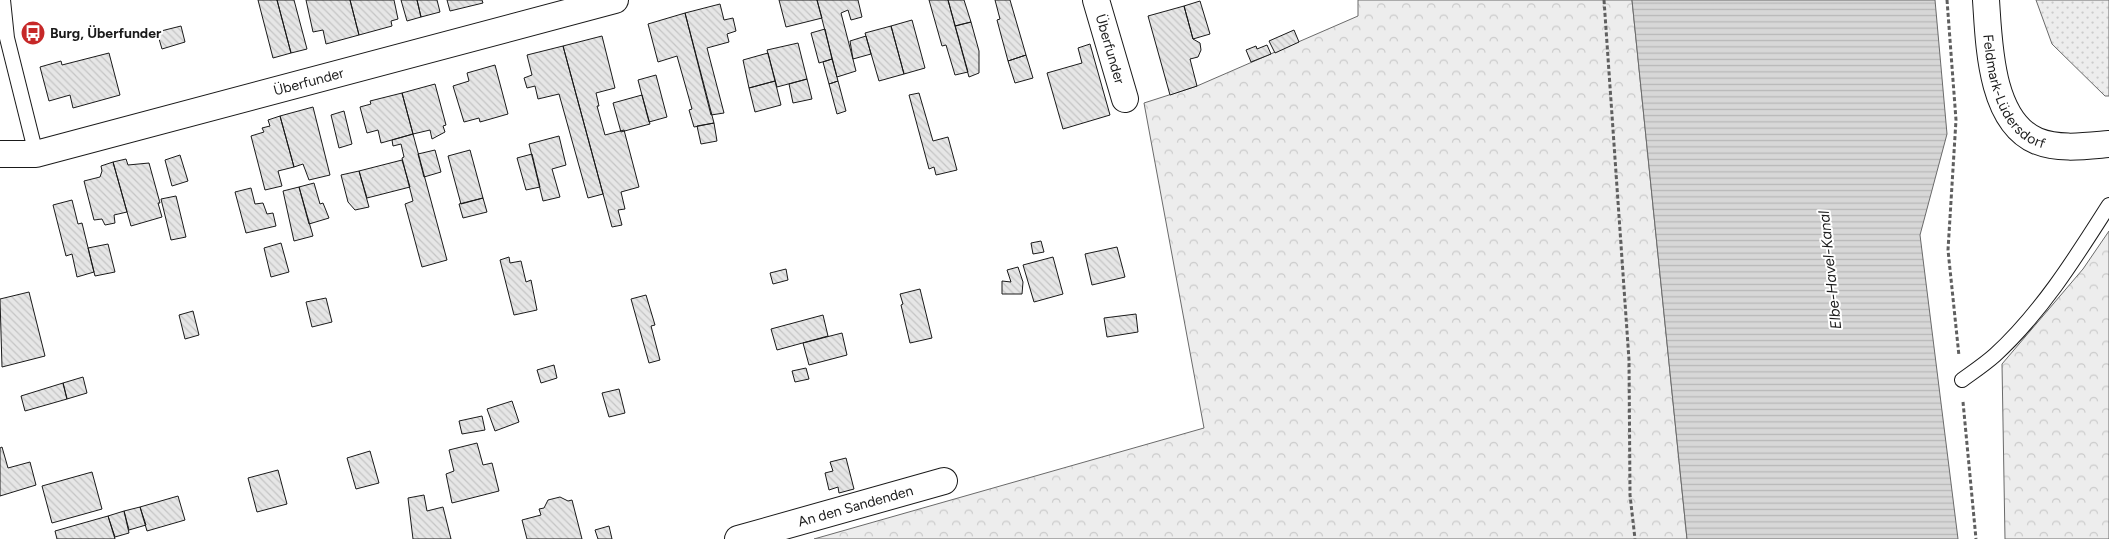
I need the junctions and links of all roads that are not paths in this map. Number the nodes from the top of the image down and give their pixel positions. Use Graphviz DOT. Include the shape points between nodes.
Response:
graph roads {
  1 [pos="3,0"];
  2 [pos="615,0"];
  3 [pos="1096,0"];
  4 [pos="1986,0"];
  5 [pos="1125,99"];
  6 [pos="2109,144"];
  7 [pos="0,154"];
  8 [pos="36,154"];
  9 [pos="2109,205"];
  10 [pos="1962,380"];
  11 [pos="944,481"];
  12 [pos="738,539"];
  1 -- 8 [label="lane" via="7,38"];
  2 -- 8 [label="street, Überfunder"];
  3 -- 5 [label="street, Überfunder"];
  4 -- 6 [label="street, Feldmark-Lüdersdorf" via="1993,73 2002,100 2016,125 2037,141 2067,147"];
  7 -- 8 [label="street, Überfunder"];
  9 -- 10 [label="lane" via="2029,320 1995,355"];
  11 -- 12 [label="street, An den Sandenden"];
}
